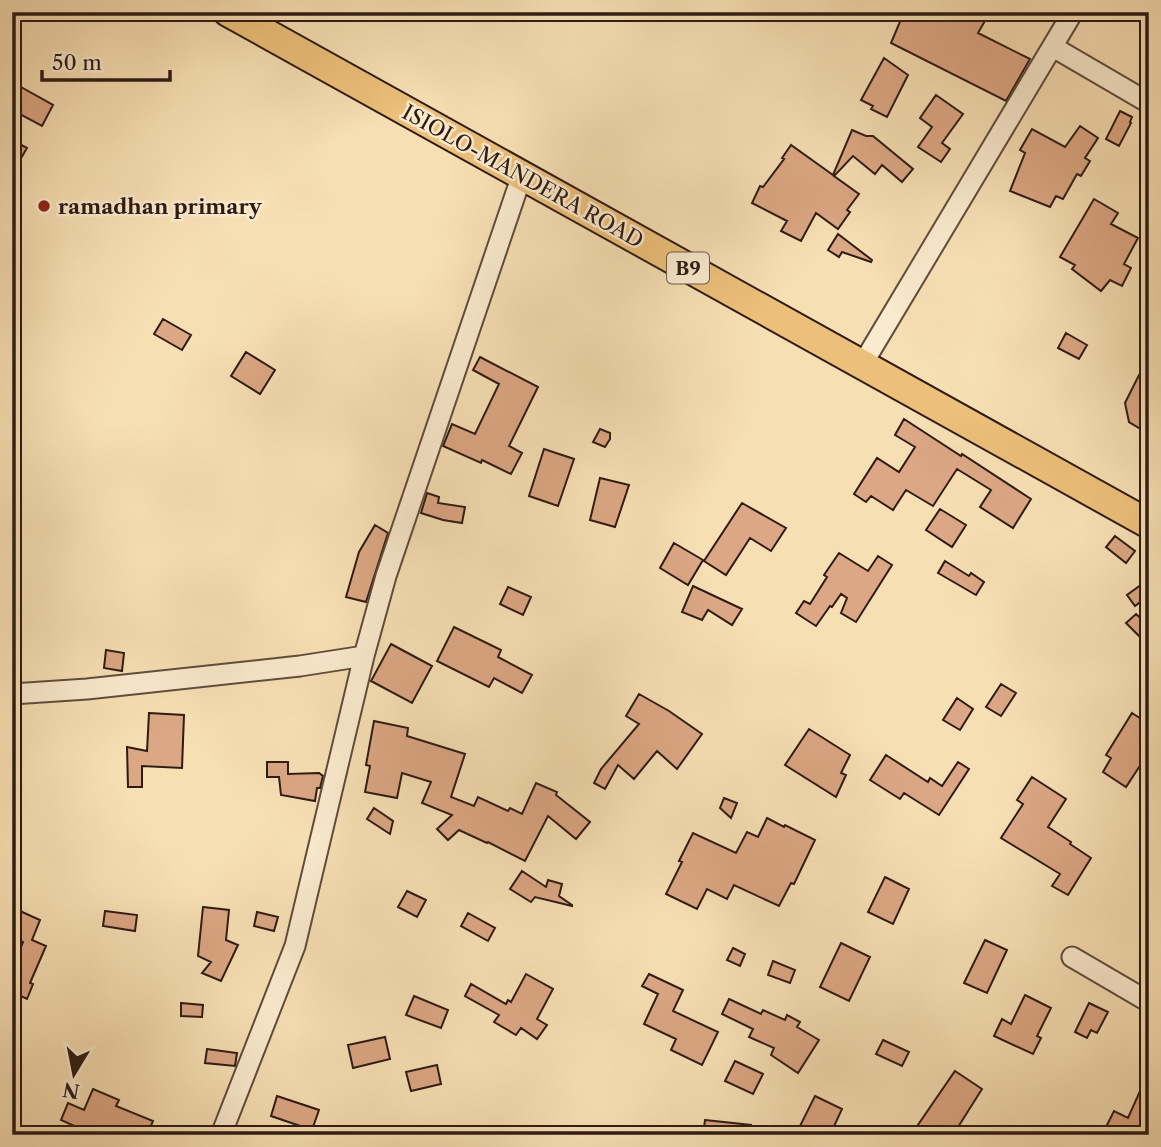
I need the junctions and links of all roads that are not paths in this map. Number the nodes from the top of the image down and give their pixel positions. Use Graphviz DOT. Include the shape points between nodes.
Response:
graph roads {
  1 [pos="228,12"];
  2 [pos="1073,12"];
  3 [pos="1053,47"];
  4 [pos="1149,103"];
  5 [pos="522,175"];
  6 [pos="862,365"];
  7 [pos="1149,524"];
  8 [pos="364,656"];
  9 [pos="12,694"];
  10 [pos="1072,957"];
  11 [pos="1149,1002"];
  12 [pos="221,1135"];
  1 -- 5 [label="highway, ISIOLO-MANDERA ROAD / B9"];
  2 -- 3 [label="street"];
  3 -- 4 [label="street"];
  3 -- 6 [label="street"];
  5 -- 6 [label="highway, ISIOLO-MANDERA ROAD / B9"];
  5 -- 8 [label="street" via="386,576"];
  6 -- 7 [label="highway, ISIOLO-MANDERA ROAD / B9"];
  8 -- 9 [label="street"];
  8 -- 12 [label="street" via="295,946"];
  10 -- 11 [label="street"];
}
